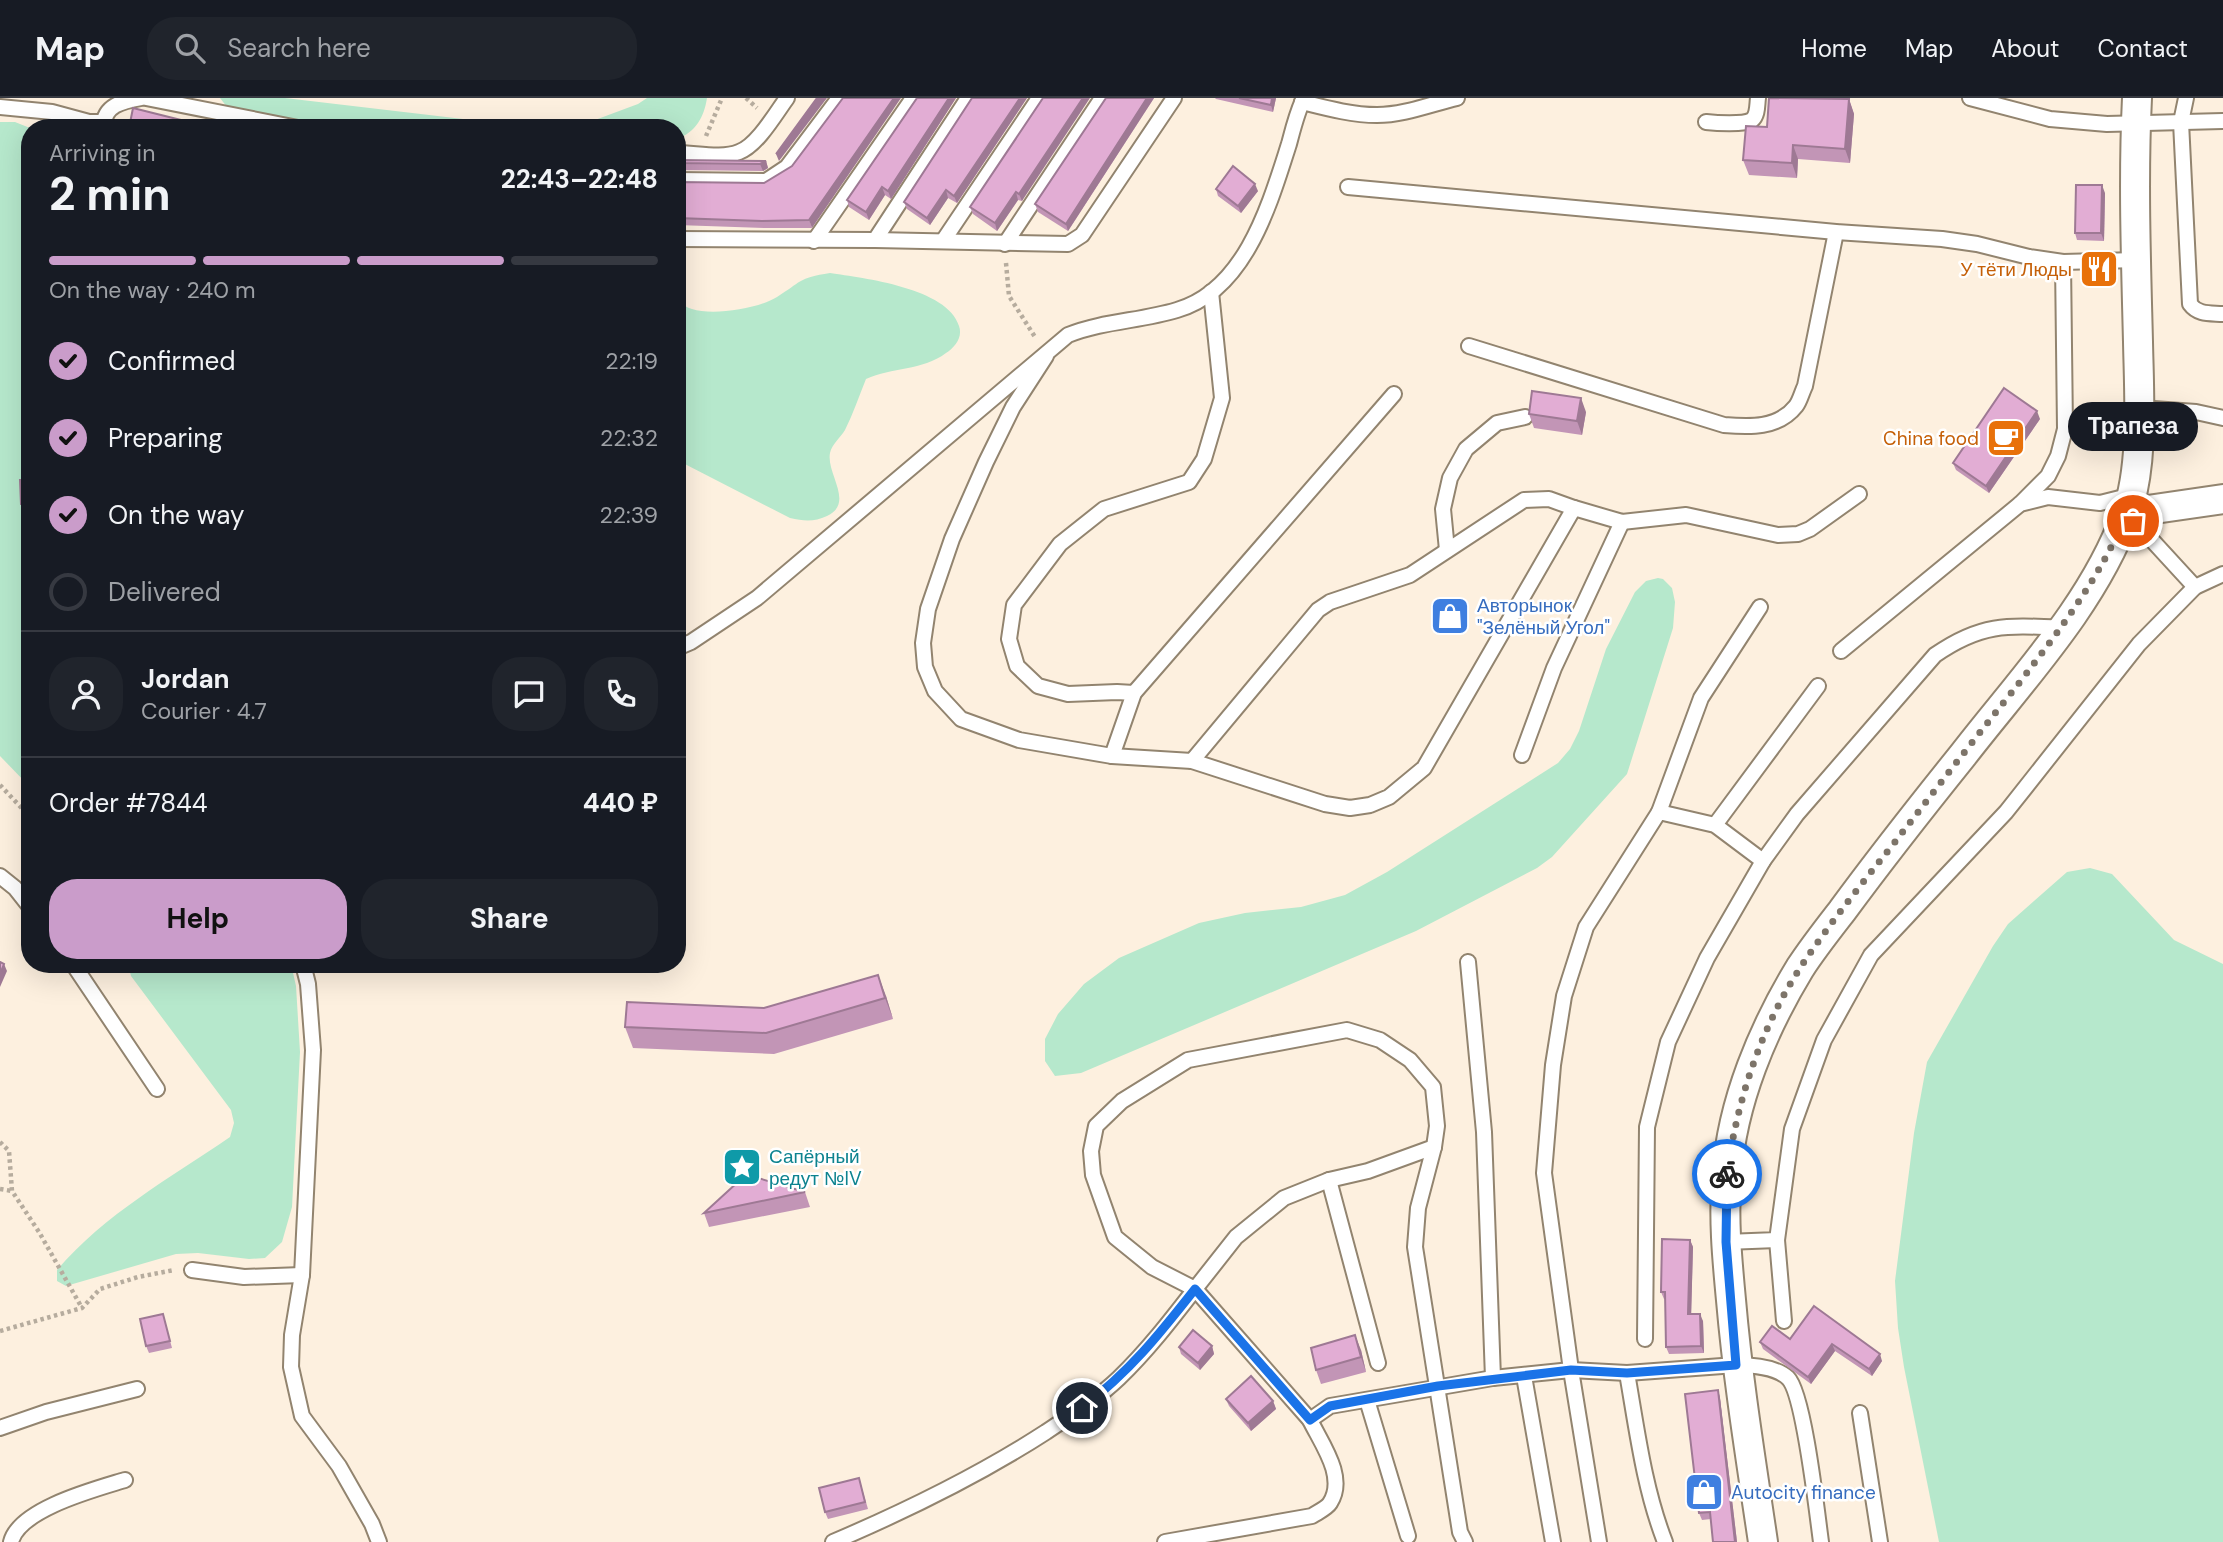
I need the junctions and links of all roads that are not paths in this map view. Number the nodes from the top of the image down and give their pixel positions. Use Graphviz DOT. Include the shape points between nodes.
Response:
graph roads {
  1 [pos="144,98"];
  2 [pos="787,98"];
  3 [pos="839,98"];
  4 [pos="913,98"];
  5 [pos="968,98"];
  6 [pos="1038,98"];
  7 [pos="1102,98"];
  8 [pos="1174,98"];
  9 [pos="1457,98"];
  10 [pos="1758,98"];
  11 [pos="1969,98"];
  12 [pos="2186,98"];
  13 [pos="1303,100"];
  14 [pos="0,107"];
  15 [pos="2136,110"];
  16 [pos="81,119"];
  17 [pos="106,119"];
  18 [pos="252,119"];
  19 [pos="2181,121"];
  20 [pos="2223,121"];
  21 [pos="1706,122"];
  22 [pos="686,153"];
  23 [pos="686,180"];
  24 [pos="1348,187"];
  25 [pos="1836,232"];
  26 [pos="686,239"];
  27 [pos="875,240"];
  28 [pos="814,241"];
  29 [pos="943,241"];
  30 [pos="1005,244"];
  31 [pos="2136,260"];
  32 [pos="2063,262"];
  33 [pos="1211,292"];
  34 [pos="2223,314"];
  35 [pos="1469,346"];
  36 [pos="1046,356"];
  37 [pos="1394,394"];
  38 [pos="2139,408"];
  39 [pos="1525,417"];
  40 [pos="2223,418"];
  41 [pos="1858,494"];
  42 [pos="2223,499"];
  43 [pos="2021,504"];
  44 [pos="2130,504"];
  45 [pos="1574,508"];
  46 [pos="1622,522"];
  47 [pos="1447,550"];
  48 [pos="2223,573"];
  49 [pos="2195,587"];
  50 [pos="1760,607"];
  51 [pos="2062,628"];
  52 [pos="686,644"];
  53 [pos="1841,651"];
  54 [pos="1818,686"];
  55 [pos="1134,693"];
  56 [pos="1522,755"];
  57 [pos="1112,756"];
  58 [pos="1192,761"];
  59 [pos="1659,812"];
  60 [pos="1715,825"];
  61 [pos="1763,861"];
  62 [pos="0,876"];
  63 [pos="21,896"];
  64 [pos="1468,962"];
  65 [pos="79,973"];
  66 [pos="305,973"];
  67 [pos="158,1089"];
  68 [pos="1434,1147"];
  69 [pos="1329,1180"];
  70 [pos="1777,1240"];
  71 [pos="1726,1242"];
  72 [pos="192,1270"];
  73 [pos="302,1275"];
  74 [pos="1195,1289"];
  75 [pos="1784,1321"];
  76 [pos="1646,1339"];
  77 [pos="1378,1363"];
  78 [pos="1736,1365"];
  79 [pos="1571,1370"];
  80 [pos="1627,1373"];
  81 [pos="1524,1376"];
  82 [pos="1493,1378"];
  83 [pos="1438,1386"];
  84 [pos="137,1389"];
  85 [pos="1367,1399"];
  86 [pos="1860,1413"];
  87 [pos="1310,1420"];
  88 [pos="0,1428"];
  89 [pos="125,1480"];
  90 [pos="1408,1536"];
  91 [pos="12,1542"];
  92 [pos="379,1542"];
  93 [pos="833,1542"];
  94 [pos="1165,1542"];
  95 [pos="1465,1542"];
  96 [pos="1553,1542"];
  97 [pos="1599,1542"];
  98 [pos="1665,1542"];
  99 [pos="1763,1542"];
  100 [pos="1821,1542"];
  101 [pos="1880,1542"];
  1 -- 17 [label="lane" via="121,102 109,109"];
  1 -- 18 [label="lane"];
  2 -- 22 [label="lane" via="750,146 732,154"];
  3 -- 23 [label="lane" via="787,167 766,181"];
  4 -- 28 [label="lane"];
  5 -- 27 [label="lane"];
  6 -- 29 [label="lane"];
  7 -- 30 [label="lane"];
  8 -- 30 [label="lane" via="1082,235 1068,244"];
  9 -- 13 [label="lane" via="1377,115"];
  10 -- 21 [label="lane" via="1752,119"];
  11 -- 15 [label="lane" via="2050,119 2107,124"];
  12 -- 19 [label="lane"];
  13 -- 33 [label="lane" via="1265,218 1236,267"];
  14 -- 16 [label="lane"];
  15 -- 19 [label="lane"];
  15 -- 31 [label="street"];
  19 -- 20 [label="lane"];
  19 -- 34 [label="lane" via="2190,304 2202,313"];
  24 -- 25 [label="lane"];
  25 -- 32 [label="lane" via="1965,242"];
  25 -- 35 [label="lane" via="1805,386 1796,406 1775,423 1724,425"];
  26 -- 28 [label="lane"];
  27 -- 28 [label="lane"];
  27 -- 29 [label="lane"];
  29 -- 30 [label="lane"];
  31 -- 32 [label="lane"];
  31 -- 38 [label="street"];
  32 -- 43 [label="lane" via="2065,429 2048,477"];
  33 -- 36 [label="lane" via="1178,310 1087,327 1068,335"];
  33 -- 55 [label="lane" via="1222,398 1204,459 1189,482 1104,509 1060,544 1014,605 1009,639 1017,666 1038,686 1068,694"];
  36 -- 52 [label="lane" via="757,598"];
  36 -- 57 [label="lane" via="1013,407 952,539 928,609 925,667 935,691 961,719 1019,740"];
  37 -- 55 [label="lane"];
  38 -- 40 [label="lane"];
  38 -- 44 [label="street"];
  39 -- 47 [label="lane" via="1497,423 1466,449 1450,478 1443,509"];
  41 -- 46 [label="lane" via="1798,534 1779,536 1686,515"];
  42 -- 44 [label="street"];
  43 -- 44 [label="lane" via="2048,497"];
  43 -- 53 [label="lane"];
  44 -- 49 [label="lane"];
  44 -- 51 [label="street" via="2113,546"];
  45 -- 46 [label="lane"];
  45 -- 47 [label="lane" via="1549,499 1524,500"];
  45 -- 58 [label="lane" via="1424,768 1389,797 1350,808 1325,804"];
  46 -- 56 [label="lane" via="1554,668"];
  47 -- 58 [label="lane" via="1410,575 1318,610"];
  48 -- 49 [label="lane"];
  49 -- 70 [label="lane" via="2139,644 2006,812 1871,955 1824,1040 1792,1129"];
  50 -- 59 [label="lane" via="1701,698"];
  51 -- 61 [label="lane" via="2001,626 1957,640 1935,655 1797,814"];
  51 -- 71 [label="street" via="1801,966 1773,1018 1739,1104 1727,1172"];
  54 -- 60 [label="lane"];
  55 -- 57 [label="lane"];
  57 -- 58 [label="lane"];
  59 -- 60 [label="lane"];
  59 -- 79 [label="lane" via="1586,927 1564,996 1553,1065 1544,1173"];
  60 -- 61 [label="lane"];
  61 -- 76 [label="lane" via="1707,958 1668,1042 1647,1127"];
  62 -- 63 [label="lane"];
  64 -- 82 [label="lane" via="1484,1132"];
  65 -- 67 [label="lane"];
  66 -- 73 [label="lane" via="313,1050"];
  68 -- 69 [label="lane"];
  68 -- 74 [label="lane" via="1433,1087 1410,1060 1380,1040 1347,1030 1188,1060 1122,1101 1096,1126 1091,1150 1093,1175 1115,1237 1152,1267"];
  68 -- 83 [label="lane" via="1418,1208 1415,1247"];
  69 -- 74 [label="lane" via="1284,1198 1236,1237"];
  69 -- 77 [label="lane"];
  70 -- 71 [label="lane"];
  70 -- 75 [label="lane"];
  71 -- 78 [label="street"];
  72 -- 73 [label="lane" via="244,1277"];
  73 -- 92 [label="lane" via="291,1367 302,1416 339,1466"];
  74 -- 87 [label="lane"];
  74 -- 93 [label="lane" via="1143,1354 1082,1408 994,1465"];
  78 -- 80 [label="lane"];
  78 -- 99 [label="street"];
  78 -- 100 [label="lane" via="1778,1373 1793,1385"];
  79 -- 80 [label="lane"];
  79 -- 81 [label="lane"];
  79 -- 97 [label="lane"];
  80 -- 98 [label="lane" via="1643,1464"];
  81 -- 82 [label="lane"];
  81 -- 96 [label="lane"];
  82 -- 83 [label="lane"];
  83 -- 85 [label="lane"];
  83 -- 95 [label="lane"];
  84 -- 88 [label="lane"];
  85 -- 87 [label="lane" via="1330,1406"];
  85 -- 90 [label="lane"];
  86 -- 101 [label="lane"];
  87 -- 94 [label="lane" via="1333,1467 1336,1484 1330,1505 1312,1516"];
  89 -- 91 [label="lane" via="41,1511 21,1527"];
}
